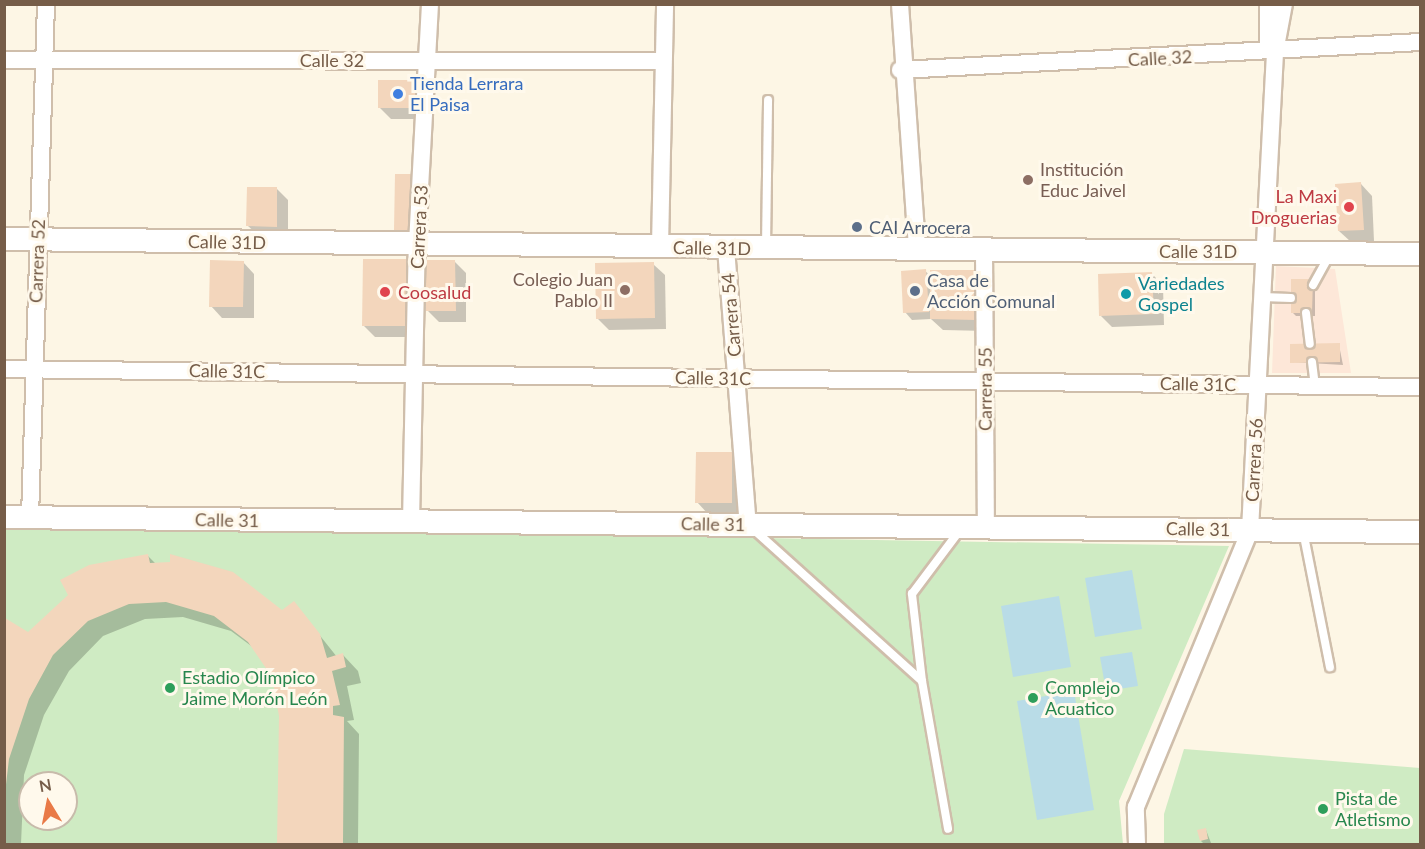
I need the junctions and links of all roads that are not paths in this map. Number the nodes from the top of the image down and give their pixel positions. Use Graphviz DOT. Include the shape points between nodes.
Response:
graph roads {
  1 [pos="46,4"];
  2 [pos="430,4"];
  3 [pos="665,4"];
  4 [pos="900,4"];
  5 [pos="1268,4"];
  6 [pos="1284,4"];
  7 [pos="1420,42"];
  8 [pos="1275,52"];
  9 [pos="46,59"];
  10 [pos="4,60"];
  11 [pos="430,60"];
  12 [pos="660,61"];
  13 [pos="900,70"];
  14 [pos="768,100"];
  15 [pos="4,239"];
  16 [pos="38,240"];
  17 [pos="417,244"];
  18 [pos="660,247"];
  19 [pos="726,248"];
  20 [pos="766,248"];
  21 [pos="917,250"];
  22 [pos="984,251"];
  23 [pos="1265,251"];
  24 [pos="1331,253"];
  25 [pos="1420,254"];
  26 [pos="1313,285"];
  27 [pos="1262,297"];
  28 [pos="1291,298"];
  29 [pos="1306,313"];
  30 [pos="1310,344"];
  31 [pos="1312,363"];
  32 [pos="4,369"];
  33 [pos="33,369"];
  34 [pos="414,374"];
  35 [pos="736,378"];
  36 [pos="984,382"];
  37 [pos="1257,385"];
  38 [pos="1315,386"];
  39 [pos="1420,387"];
  40 [pos="4,517"];
  41 [pos="30,518"];
  42 [pos="411,522"];
  43 [pos="748,525"];
  44 [pos="962,527"];
  45 [pos="986,527"];
  46 [pos="1250,530"];
  47 [pos="1303,531"];
  48 [pos="1420,532"];
  49 [pos="1330,667"];
  50 [pos="922,681"];
  51 [pos="948,829"];
  52 [pos="1137,844"];
  1 -- 9 [label="street, Carrera 52"];
  2 -- 11 [label="street, Carrera 53"];
  3 -- 12 [label="street"];
  4 -- 13 [label="street"];
  5 -- 8 [label="street, Carrera 56" via="1268,46"];
  6 -- 8 [label="street, Carrera 56"];
  7 -- 8 [label="street, Calle 32"];
  8 -- 13 [label="street, Calle 32"];
  8 -- 23 [label="street, Carrera 56"];
  9 -- 10 [label="street, Calle 32"];
  9 -- 11 [label="street, Calle 32"];
  9 -- 16 [label="street, Carrera 52"];
  11 -- 12 [label="street, Calle 32"];
  11 -- 17 [label="street, Carrera 53"];
  12 -- 18 [label="street"];
  13 -- 21 [label="street"];
  14 -- 20 [label="lane"];
  15 -- 16 [label="street, Calle 31D"];
  16 -- 17 [label="street, Calle 31D"];
  16 -- 33 [label="street, Carrera 52"];
  17 -- 18 [label="street, Calle 31D"];
  17 -- 34 [label="street, Carrera 53"];
  18 -- 19 [label="street, Calle 31D"];
  19 -- 20 [label="street, Calle 31D"];
  19 -- 35 [label="street, Carrera 54"];
  20 -- 21 [label="street, Calle 31D"];
  21 -- 22 [label="street, Calle 31D"];
  22 -- 23 [label="street, Calle 31D"];
  22 -- 36 [label="street, Carrera 55"];
  23 -- 24 [label="street, Calle 31D"];
  23 -- 27 [label="street, Carrera 56"];
  24 -- 25 [label="street, Calle 31D"];
  24 -- 26 [label="lane"];
  27 -- 28 [label="lane"];
  27 -- 37 [label="street, Carrera 56"];
  29 -- 30 [label="lane"];
  31 -- 38 [label="lane"];
  32 -- 33 [label="street, Calle 31C"];
  33 -- 34 [label="street, Calle 31C"];
  33 -- 41 [label="street, Carrera 52"];
  34 -- 35 [label="street, Calle 31C"];
  34 -- 42 [label="street, Carrera 53"];
  35 -- 36 [label="street, Calle 31C"];
  35 -- 43 [label="street, Carrera 54"];
  36 -- 37 [label="street, Calle 31C"];
  36 -- 45 [label="street, Carrera 55"];
  37 -- 38 [label="street, Calle 31C"];
  37 -- 46 [label="street, Carrera 56"];
  38 -- 39 [label="street, Calle 31C"];
  40 -- 41 [label="street, Calle 31"];
  41 -- 42 [label="street, Calle 31"];
  42 -- 43 [label="street, Calle 31"];
  43 -- 44 [label="street, Calle 31"];
  43 -- 50 [label="lane"];
  44 -- 45 [label="street, Calle 31"];
  44 -- 50 [label="lane" via="912,594"];
  45 -- 46 [label="street, Calle 31"];
  46 -- 47 [label="street, Calle 31"];
  46 -- 52 [label="street, Carrera 56" via="1136,807"];
  47 -- 48 [label="street, Calle 31"];
  47 -- 49 [label="lane"];
  50 -- 51 [label="lane"];
}
